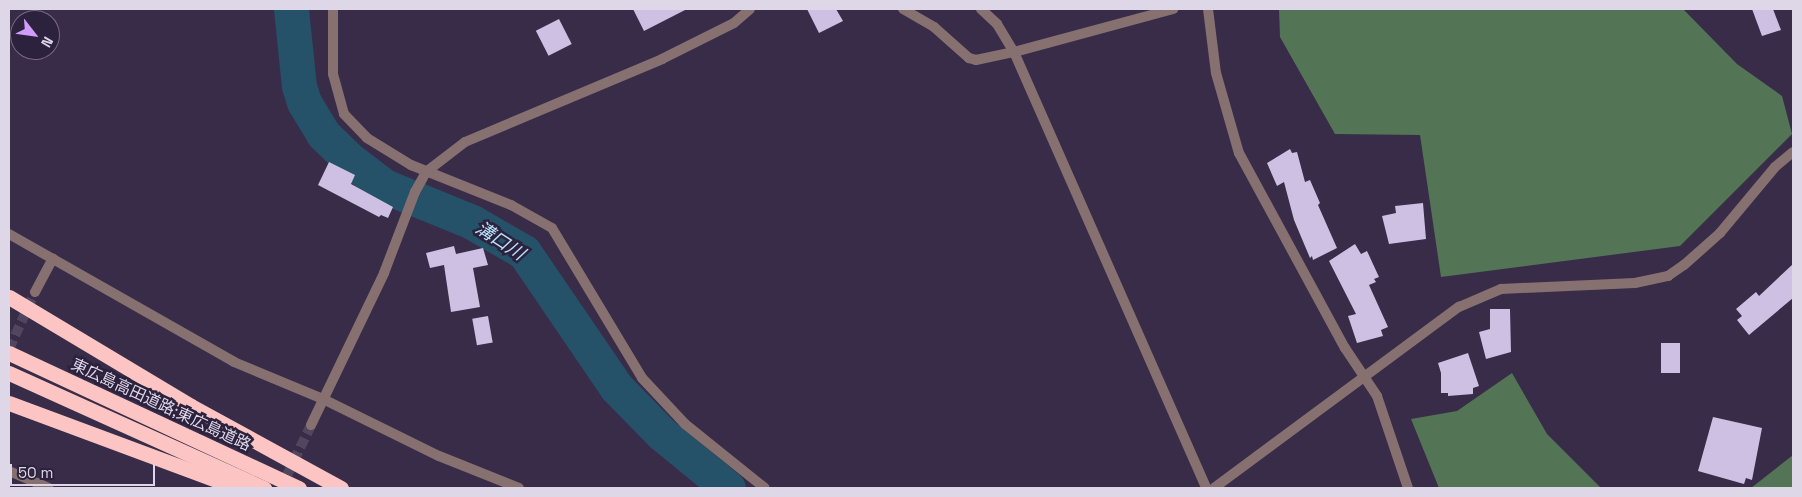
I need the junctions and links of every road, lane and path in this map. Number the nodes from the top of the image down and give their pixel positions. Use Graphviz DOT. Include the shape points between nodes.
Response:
graph roads {
  1 [pos="333,9"];
  2 [pos="750,9"];
  3 [pos="902,9"];
  4 [pos="980,9"];
  5 [pos="1173,9"];
  6 [pos="1208,9"];
  7 [pos="1014,52"];
  8 [pos="1793,152"];
  9 [pos="426,172"];
  10 [pos="9,234"];
  11 [pos="52,258"];
  12 [pos="35,292"];
  13 [pos="9,297"];
  14 [pos="9,353"];
  15 [pos="9,373"];
  16 [pos="1364,378"];
  17 [pos="323,399"];
  18 [pos="9,403"];
  19 [pos="311,425"];
  20 [pos="9,471"];
  21 [pos="49,488"];
  22 [pos="238,488"];
  23 [pos="264,488"];
  24 [pos="299,488"];
  25 [pos="341,488"];
  26 [pos="519,488"];
  27 [pos="765,488"];
  28 [pos="1206,488"];
  29 [pos="1214,488"];
  30 [pos="1408,488"];
  1 -- 9 [label="street" via="333,74 344,114 367,138"];
  2 -- 9 [label="street" via="734,23 662,59 465,142"];
  3 -- 7 [label="street" via="934,27 969,58 976,60"];
  4 -- 7 [label="street" via="997,24"];
  5 -- 7 [label="street"];
  6 -- 16 [label="street" via="1216,73 1239,153"];
  7 -- 28 [label="street"];
  8 -- 16 [label="street" via="1775,167 1720,233 1668,276 1634,283 1501,289 1459,307"];
  9 -- 17 [label="street" via="384,273"];
  9 -- 27 [label="street" via="511,205 552,228 642,378 685,424"];
  10 -- 11 [label="street"];
  11 -- 12 [label="street"];
  11 -- 17 [label="street" via="234,362"];
  13 -- 25 [label="highway" via="191,406"];
  14 -- 24 [label="highway, 東広島高田道路;東広島道路"];
  15 -- 23 [label="highway, 東広島高田道路;東広島道路"];
  16 -- 29 [label="street"];
  16 -- 30 [label="street" via="1376,396"];
  17 -- 19 [label="street"];
  17 -- 26 [label="street" via="439,456"];
  18 -- 22 [label="highway"];
  20 -- 21 [label="street"];
}
